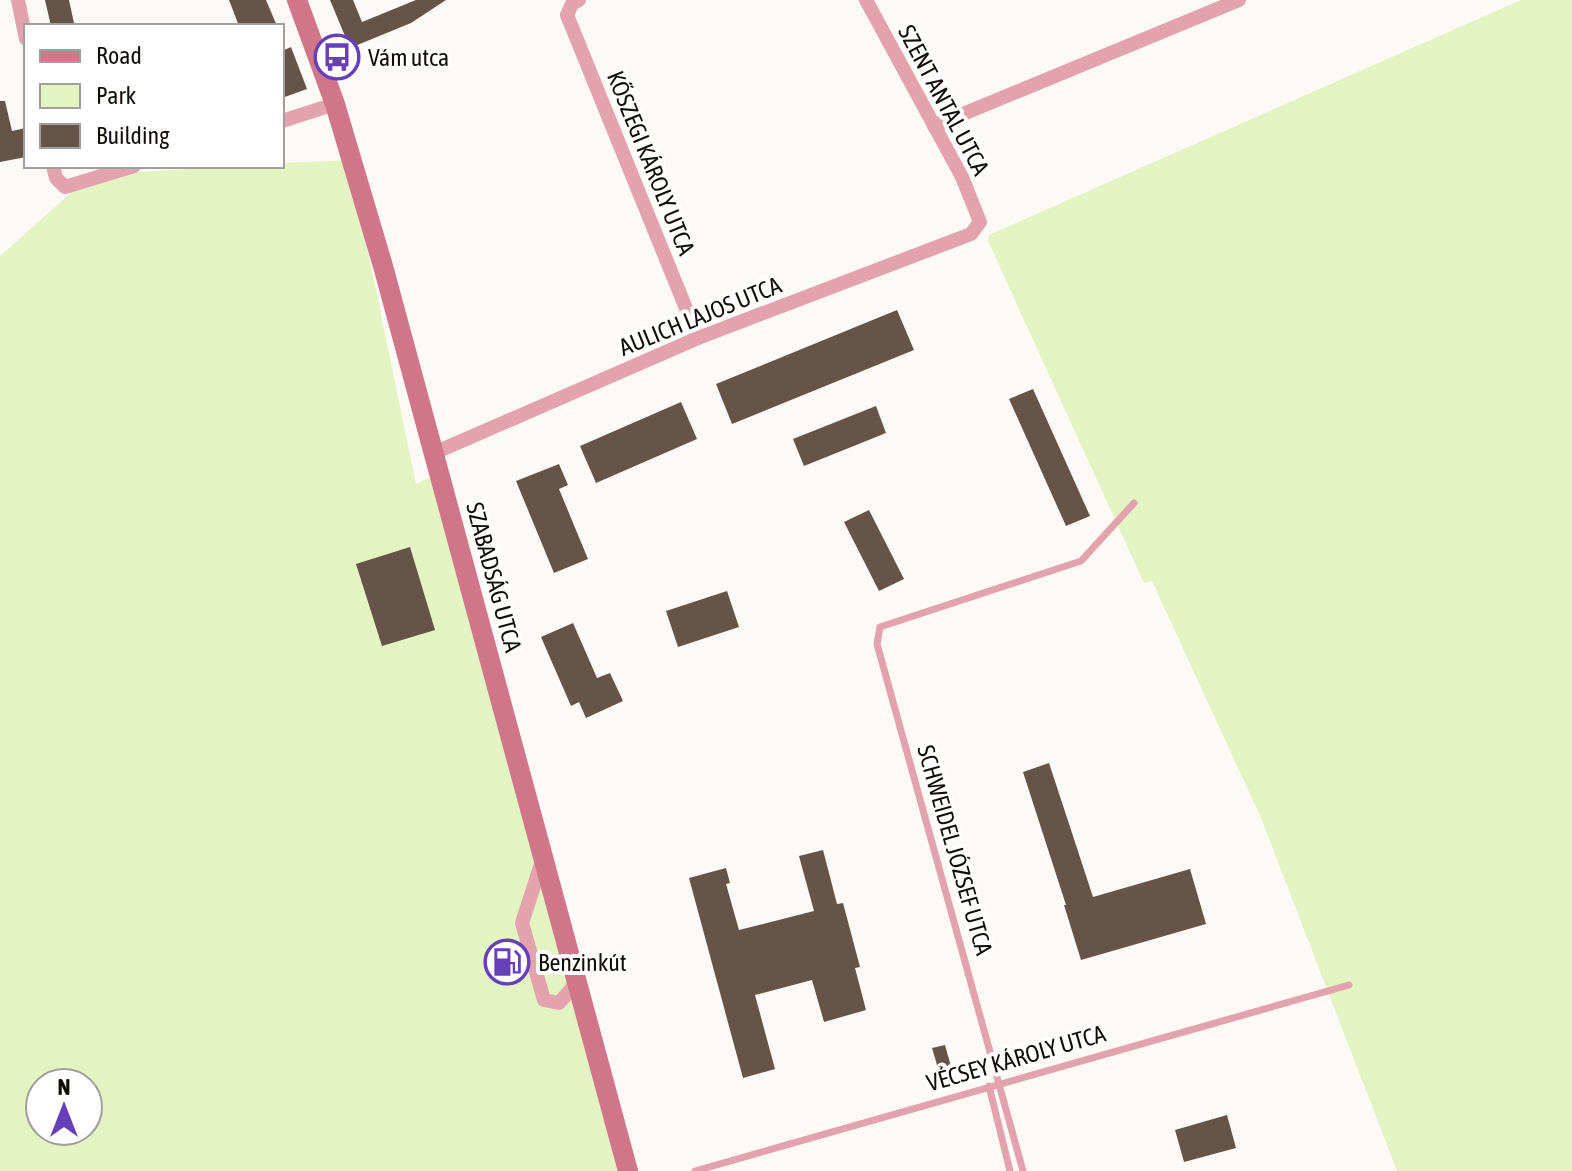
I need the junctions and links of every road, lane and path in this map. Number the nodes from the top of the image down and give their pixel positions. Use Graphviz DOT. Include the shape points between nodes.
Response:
graph roads {
  1 [pos="18,0"];
  2 [pos="297,0"];
  3 [pos="866,0"];
  4 [pos="576,2"];
  5 [pos="1229,2"];
  6 [pos="24,29"];
  7 [pos="335,104"];
  8 [pos="284,120"];
  9 [pos="934,126"];
  10 [pos="54,168"];
  11 [pos="127,168"];
  12 [pos="980,222"];
  13 [pos="698,338"];
  14 [pos="434,453"];
  15 [pos="1134,503"];
  16 [pos="543,858"];
  17 [pos="577,982"];
  18 [pos="1349,985"];
  19 [pos="999,1083"];
  20 [pos="989,1086"];
  21 [pos="628,1171"];
  22 [pos="695,1171"];
  23 [pos="1010,1171"];
  24 [pos="1023,1171"];
  1 -- 6 [label="street"];
  2 -- 7 [label="main road, SZABADSÁG UTCA"];
  3 -- 9 [label="street, SZENT ANTAL UTCA"];
  4 -- 13 [label="street, KŐSZEGI KÁROLY UTCA" via="567,15"];
  5 -- 9 [label="street"];
  7 -- 8 [label="street"];
  7 -- 14 [label="main road, SZABADSÁG UTCA"];
  9 -- 12 [label="street, SZENT ANTAL UTCA"];
  10 -- 11 [label="street" via="65,187"];
  12 -- 13 [label="street, AULICH LAJOS UTCA" via="971,234"];
  13 -- 14 [label="street, AULICH LAJOS UTCA"];
  14 -- 16 [label="main road, SZABADSÁG UTCA"];
  15 -- 19 [label="lane, SCHWEIDEL JÓZSEF UTCA" via="1081,561 880,627 877,644"];
  16 -- 17 [label="main road, SZABADSÁG UTCA"];
  16 -- 17 [label="street" via="522,923 544,1000 559,1003"];
  17 -- 21 [label="main road, SZABADSÁG UTCA"];
  18 -- 19 [label="lane, VÉCSEY KÁROLY UTCA"];
  19 -- 20 [label="lane, VÉCSEY KÁROLY UTCA"];
  19 -- 24 [label="lane, SCHWEIDEL JÓZSEF UTCA"];
  20 -- 22 [label="lane, VÉCSEY KÁROLY UTCA"];
  20 -- 23 [label="lane"];
}
